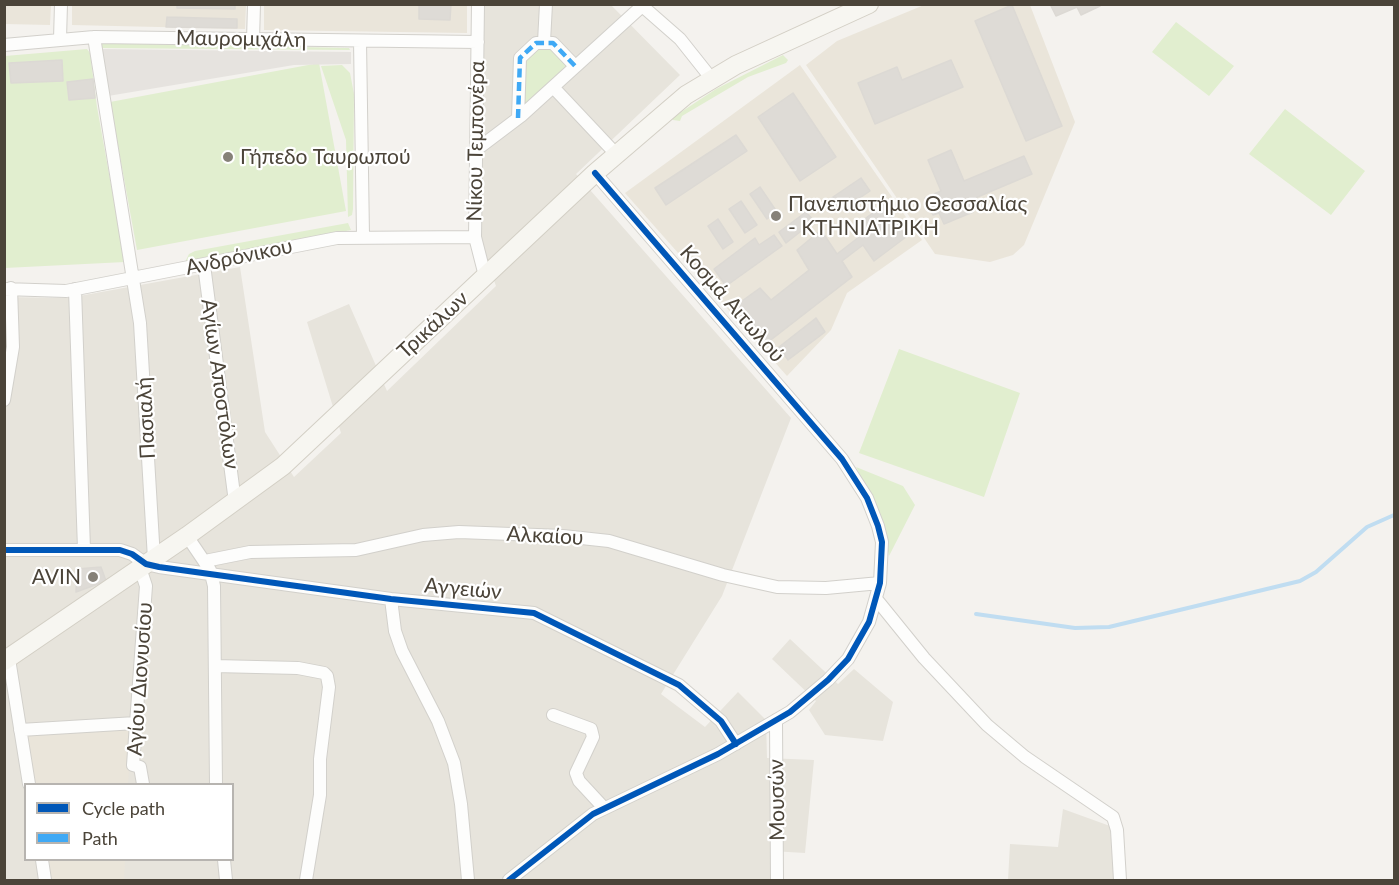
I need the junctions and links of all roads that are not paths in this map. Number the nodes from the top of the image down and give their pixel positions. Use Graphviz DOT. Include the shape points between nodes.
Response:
graph roads {
  1 [pos="61,4"];
  2 [pos="254,4"];
  3 [pos="478,4"];
  4 [pos="546,4"];
  5 [pos="869,4"];
  6 [pos="640,6"];
  7 [pos="94,37"];
  8 [pos="60,39"];
  9 [pos="254,39"];
  10 [pos="360,41"];
  11 [pos="478,42"];
  12 [pos="544,42"];
  13 [pos="4,45"];
  14 [pos="575,66"];
  15 [pos="711,78"];
  16 [pos="553,87"];
  17 [pos="518,118"];
  18 [pos="476,150"];
  19 [pos="616,154"];
  20 [pos="595,173"];
  21 [pos="363,236"];
  22 [pos="475,237"];
  23 [pos="204,265"];
  24 [pos="485,276"];
  25 [pos="134,279"];
  26 [pos="8,289"];
  27 [pos="75,289"];
  28 [pos="4,400"];
  29 [pos="235,502"];
  30 [pos="187,536"];
  31 [pos="84,549"];
  32 [pos="4,550"];
  33 [pos="205,561"];
  34 [pos="147,564"];
  35 [pos="211,574"];
  36 [pos="880,583"];
  37 [pos="391,599"];
  38 [pos="877,600"];
  39 [pos="7,660"];
  40 [pos="215,666"];
  41 [pos="553,715"];
  42 [pos="776,720"];
  43 [pos="136,723"];
  44 [pos="20,730"];
  45 [pos="736,744"];
  46 [pos="29,783"];
  47 [pos="143,783"];
  48 [pos="216,783"];
  49 [pos="604,808"];
  50 [pos="42,861"];
  51 [pos="224,861"];
  52 [pos="45,880"];
  53 [pos="226,880"];
  54 [pos="306,880"];
  55 [pos="468,880"];
  56 [pos="509,880"];
  57 [pos="777,880"];
  58 [pos="1120,880"];
  1 -- 8 [label="street"];
  2 -- 9 [label="street"];
  3 -- 11 [label="street, Νίκου Τεμπονέρα"];
  4 -- 12 [label="street"];
  5 -- 15 [label="main road, Τρικάλων"];
  6 -- 14 [label="street"];
  6 -- 15 [label="street" via="680,39"];
  7 -- 8 [label="street, Μαυρομιχάλη"];
  7 -- 9 [label="street, Μαυρομιχάλη"];
  7 -- 25 [label="street, Πασιαλή"];
  8 -- 13 [label="street, Μαυρομιχάλη"];
  9 -- 10 [label="street, Μαυρομιχάλη"];
  10 -- 11 [label="street, Μαυρομιχάλη"];
  10 -- 21 [label="street"];
  11 -- 18 [label="street, Νίκου Τεμπονέρα"];
  12 -- 14 [label="street" via="553,43"];
  12 -- 17 [label="street" via="536,43 520,58"];
  14 -- 16 [label="street"];
  15 -- 19 [label="main road, Τρικάλων"];
  16 -- 17 [label="street"];
  16 -- 19 [label="street"];
  17 -- 18 [label="street"];
  18 -- 22 [label="street, Νίκου Τεμπονέρα"];
  19 -- 20 [label="main road, Τρικάλων"];
  20 -- 24 [label="main road, Τρικάλων"];
  20 -- 36 [label="street, Κοσμά Αιτωλού" via="842,459 867,498 878,526 882,542"];
  21 -- 22 [label="street, Ανδρόνικου"];
  21 -- 23 [label="street, Ανδρόνικου"];
  22 -- 24 [label="street, Νίκου Τεμπονέρα"];
  23 -- 25 [label="street, Ανδρόνικου"];
  23 -- 29 [label="street, Αγίων Αποστόλων"];
  24 -- 29 [label="main road, Τρικάλων" via="306,446"];
  25 -- 27 [label="street, Ανδρόνικου"];
  25 -- 34 [label="street, Πασιαλή" via="140,323"];
  26 -- 27 [label="street, Ανδρόνικου"];
  26 -- 28 [label="street" via="13,347"];
  27 -- 31 [label="street"];
  29 -- 30 [label="main road, Τρικάλων"];
  30 -- 33 [label="street"];
  30 -- 34 [label="main road, Τρικάλων"];
  31 -- 32 [label="street, Αγγειών"];
  31 -- 34 [label="street, Αγγειών" via="124,551"];
  33 -- 35 [label="street"];
  33 -- 36 [label="street, Αλκαίου" via="250,552 356,550 423,535 459,532 609,541 777,587"];
  34 -- 35 [label="street, Αγγειών"];
  34 -- 39 [label="main road, Τρικάλων"];
  34 -- 43 [label="street, Αγίου Διονυσίου"];
  35 -- 37 [label="street, Αγγειών"];
  35 -- 40 [label="street"];
  36 -- 38 [label="street, Κοσμά Αιτωλού"];
  37 -- 45 [label="street, Αγγειών" via="518,610 540,616 679,685 721,721"];
  37 -- 55 [label="street" via="402,651 438,721 454,763"];
  38 -- 42 [label="street, Κοσμά Αιτωλού" via="848,659 828,680"];
  38 -- 58 [label="street" via="924,658 987,725 1025,757 1113,817"];
  39 -- 44 [label="street"];
  40 -- 48 [label="street"];
  40 -- 54 [label="street" via="298,668 327,676 320,795"];
  41 -- 49 [label="street" via="591,729 593,733 576,773"];
  42 -- 45 [label="street, Κοσμά Αιτωλού"];
  42 -- 57 [label="street, Μουσών"];
  43 -- 44 [label="street"];
  43 -- 47 [label="street, Αγίου Διονυσίου" via="133,765 140,766"];
  44 -- 46 [label="street"];
  45 -- 49 [label="street, Κοσμά Αιτωλού"];
  49 -- 56 [label="street, Κοσμά Αιτωλού"];
  50 -- 52 [label="street"];
  51 -- 53 [label="street"];
}
